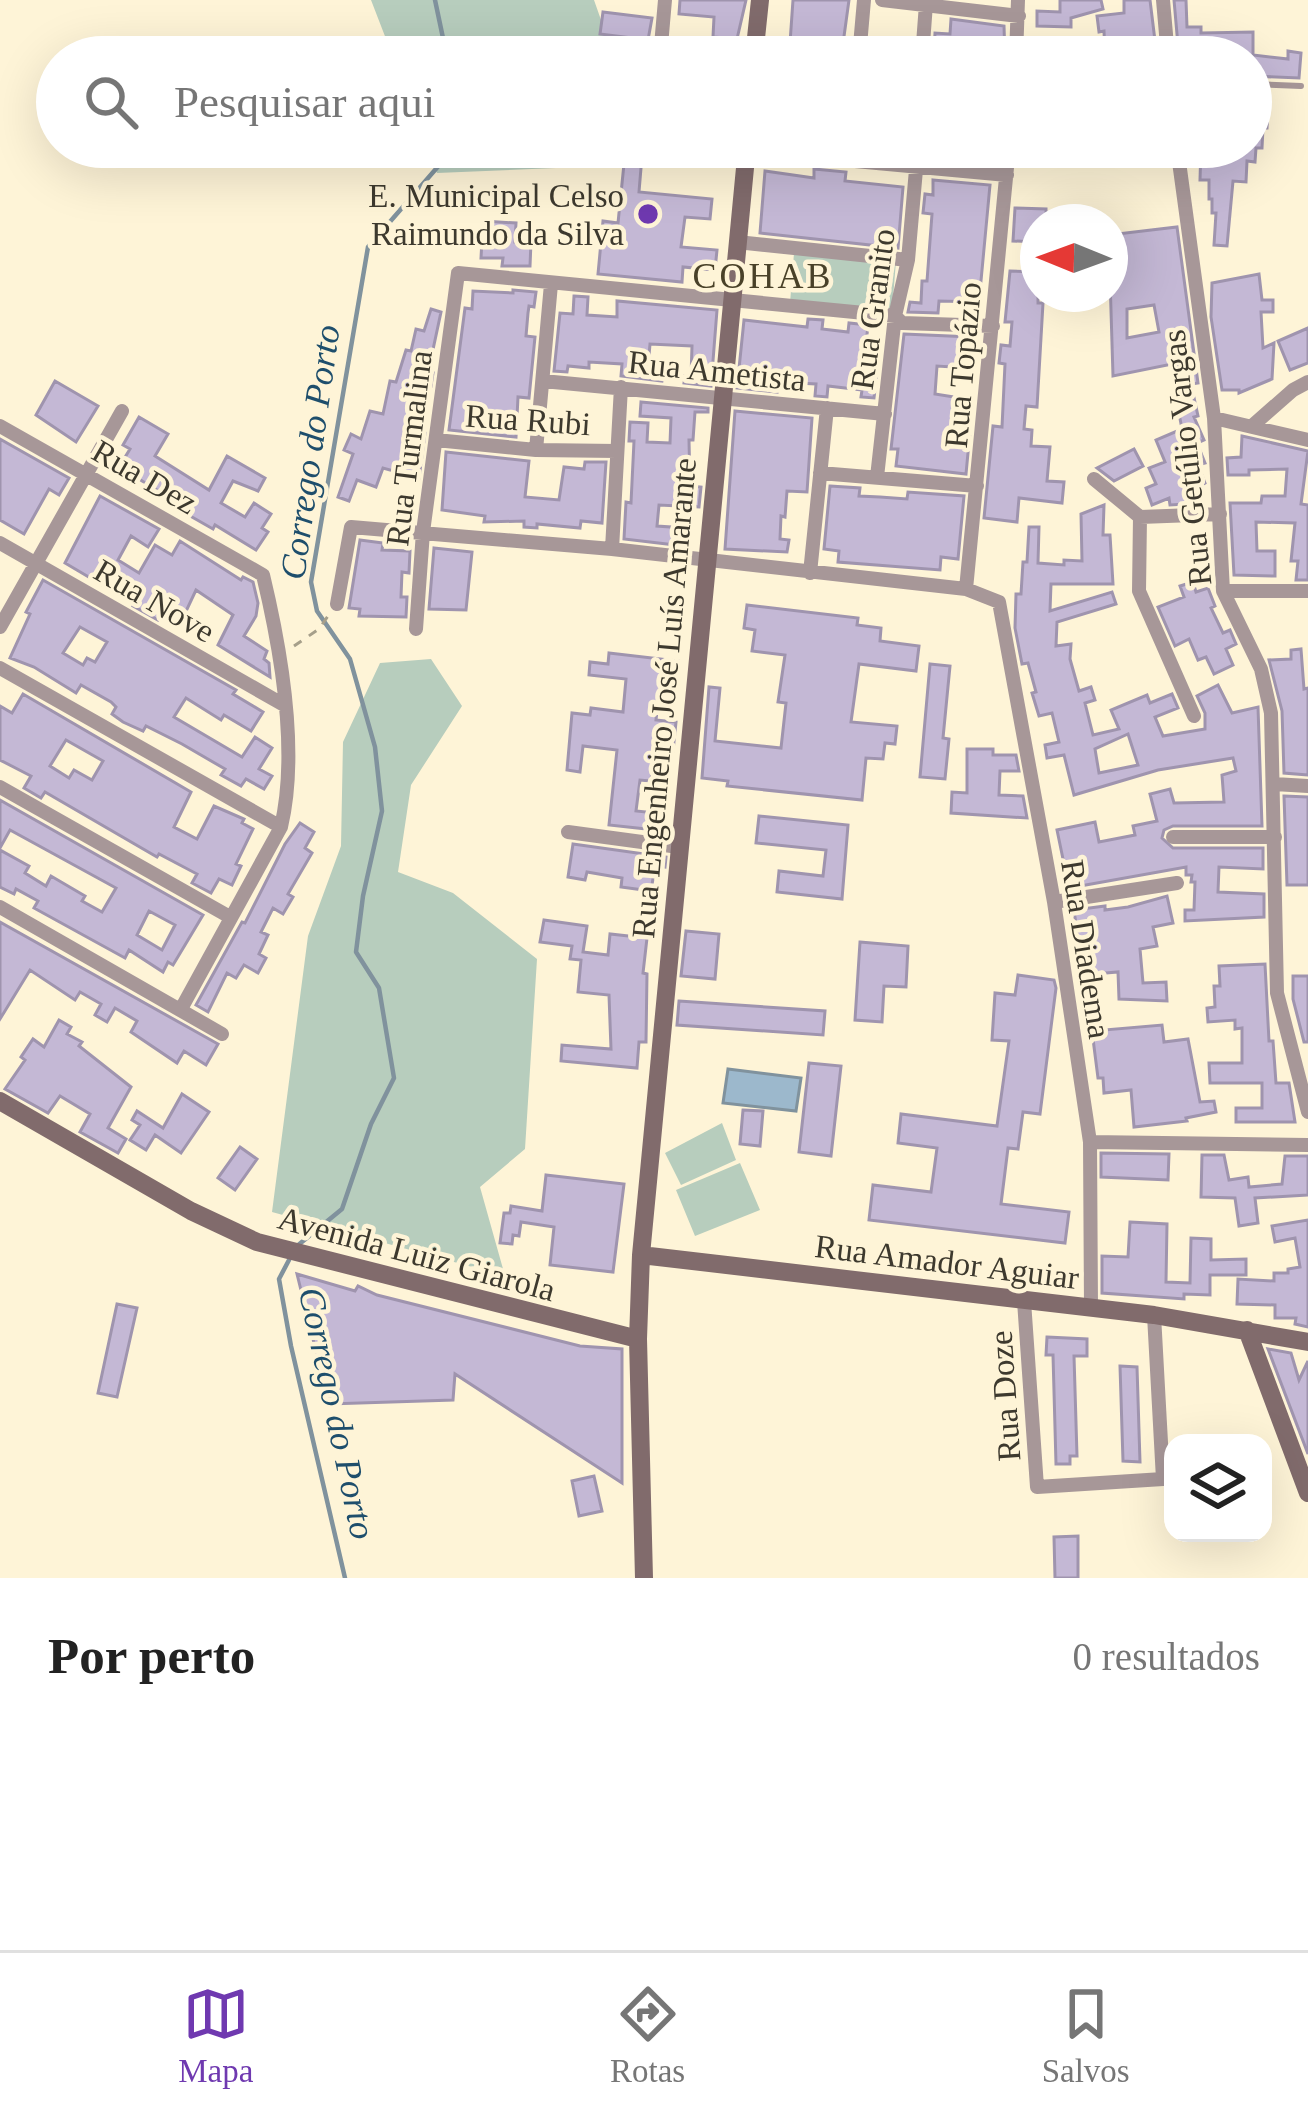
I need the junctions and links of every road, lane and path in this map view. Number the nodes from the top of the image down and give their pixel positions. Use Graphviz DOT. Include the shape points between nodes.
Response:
graph roads {
  1 [pos="665,0"];
  2 [pos="760,0"];
  3 [pos="864,0"];
  4 [pos="882,0"];
  5 [pos="1163,0"];
  6 [pos="926,4"];
  7 [pos="984,5"];
  8 [pos="1018,8"];
  9 [pos="662,36"];
  10 [pos="756,36"];
  11 [pos="861,36"];
  12 [pos="924,36"];
  13 [pos="1166,36"];
  14 [pos="1272,85"];
  15 [pos="1301,86"];
  16 [pos="745,168"];
  17 [pos="917,168"];
  18 [pos="950,168"];
  19 [pos="1008,168"];
  20 [pos="1180,168"];
  21 [pos="1007,175"];
  22 [pos="737,242"];
  23 [pos="908,260"];
  24 [pos="551,284"];
  25 [pos="732,299"];
  26 [pos="896,316"];
  27 [pos="993,326"];
  28 [pos="543,381"];
  29 [pos="1308,382"];
  30 [pos="621,387"];
  31 [pos="722,400"];
  32 [pos="827,408"];
  33 [pos="122,411"];
  34 [pos="885,414"];
  35 [pos="1214,418"];
  36 [pos="0,426"];
  37 [pos="1252,426"];
  38 [pos="436,440"];
  39 [pos="1308,440"];
  40 [pos="536,450"];
  41 [pos="617,451"];
  42 [pos="820,473"];
  43 [pos="88,474"];
  44 [pos="877,478"];
  45 [pos="1094,479"];
  46 [pos="977,486"];
  47 [pos="1220,514"];
  48 [pos="1140,517"];
  49 [pos="423,532"];
  50 [pos="0,543"];
  51 [pos="612,549"];
  52 [pos="705,561"];
  53 [pos="38,565"];
  54 [pos="810,573"];
  55 [pos="966,589"];
  56 [pos="1223,591"];
  57 [pos="1308,591"];
  58 [pos="335,606"];
  59 [pos="0,627"];
  60 [pos="416,629"];
  61 [pos="282,654"];
  62 [pos="0,668"];
  63 [pos="284,705"];
  64 [pos="1194,716"];
  65 [pos="1274,784"];
  66 [pos="1308,786"];
  67 [pos="0,787"];
  68 [pos="281,827"];
  69 [pos="568,832"];
  70 [pos="1173,837"];
  71 [pos="1275,837"];
  72 [pos="679,847"];
  73 [pos="1177,883"];
  74 [pos="1054,902"];
  75 [pos="0,907"];
  76 [pos="230,916"];
  77 [pos="181,1009"];
  78 [pos="222,1034"];
  79 [pos="1308,1070"];
  80 [pos="1304,1094"];
  81 [pos="0,1101"];
  82 [pos="1308,1112"];
  83 [pos="1090,1142"];
  84 [pos="1308,1145"];
  85 [pos="641,1255"];
  86 [pos="1024,1300"];
  87 [pos="1091,1307"];
  88 [pos="1154,1316"];
  89 [pos="1247,1330"];
  90 [pos="638,1340"];
  91 [pos="1308,1342"];
  92 [pos="1308,1493"];
  93 [pos="644,1578"];
  1 -- 9 [label="street"];
  2 -- 10 [label="street"];
  3 -- 11 [label="street"];
  4 -- 6 [label="street"];
  5 -- 13 [label="street"];
  6 -- 7 [label="street"];
  6 -- 12 [label="street"];
  7 -- 8 [label="street"];
  14 -- 15 [label="lane"];
  16 -- 22 [label="street, Rua Engenheiro José Luís Amarante"];
  17 -- 23 [label="street, Rua Granito"];
  18 -- 21 [label="street"];
  19 -- 21 [label="street, Rua Topázio"];
  20 -- 35 [label="street, Rua Getúlio Vargas"];
  21 -- 27 [label="street, Rua Topázio"];
  22 -- 23 [label="street"];
  22 -- 25 [label="street, Rua Engenheiro José Luís Amarante"];
  23 -- 26 [label="street, Rua Granito"];
  24 -- 25 [label="street"];
  24 -- 28 [label="street"];
  24 -- 38 [label="street, Rua Turmalina" via="458,273"];
  25 -- 26 [label="street"];
  25 -- 31 [label="street, Rua Engenheiro José Luís Amarante"];
  26 -- 27 [label="street" via="902,323"];
  26 -- 34 [label="street, Rua Granito"];
  27 -- 46 [label="street, Rua Topázio"];
  28 -- 30 [label="street, Rua Ametista"];
  28 -- 40 [label="street"];
  29 -- 37 [label="street"];
  30 -- 31 [label="street, Rua Ametista"];
  30 -- 41 [label="street"];
  31 -- 32 [label="street, Rua Ametista"];
  31 -- 52 [label="street, Rua Engenheiro José Luís Amarante"];
  32 -- 34 [label="street, Rua Ametista"];
  32 -- 42 [label="street"];
  33 -- 43 [label="street"];
  34 -- 44 [label="street, Rua Granito"];
  35 -- 37 [label="street"];
  35 -- 47 [label="street, Rua Getúlio Vargas"];
  36 -- 43 [label="street, Rua Dez"];
  37 -- 39 [label="street"];
  38 -- 40 [label="street, Rua Rubi"];
  38 -- 49 [label="street, Rua Turmalina"];
  40 -- 41 [label="street, Rua Rubi"];
  41 -- 51 [label="street"];
  42 -- 44 [label="street"];
  42 -- 54 [label="street"];
  43 -- 53 [label="street"];
  43 -- 61 [label="street, Rua Dez" via="263,575"];
  44 -- 46 [label="street"];
  45 -- 48 [label="street"];
  46 -- 55 [label="street, Rua Topázio"];
  47 -- 48 [label="street"];
  47 -- 56 [label="street, Rua Getúlio Vargas"];
  48 -- 64 [label="street" via="1138,591"];
  49 -- 51 [label="street"];
  49 -- 58 [label="street" via="351,527"];
  49 -- 60 [label="street, Rua Turmalina"];
  50 -- 53 [label="street, Rua Nove"];
  51 -- 52 [label="street"];
  52 -- 54 [label="street"];
  52 -- 72 [label="street, Rua Engenheiro José Luís Amarante"];
  53 -- 59 [label="street"];
  53 -- 63 [label="street, Rua Nove"];
  54 -- 55 [label="street"];
  55 -- 74 [label="street, Rua Diadema" via="999,602"];
  56 -- 57 [label="street"];
  56 -- 65 [label="street, Rua Getúlio Vargas" via="1261,669"];
  58 -- 61 [label="path" via="319,629"];
  61 -- 63 [label="street"];
  62 -- 68 [label="street"];
  63 -- 68 [label="street" via="289,795"];
  65 -- 66 [label="street"];
  65 -- 71 [label="street, Rua Getúlio Vargas"];
  67 -- 76 [label="street"];
  68 -- 76 [label="street"];
  69 -- 72 [label="street"];
  70 -- 71 [label="street"];
  71 -- 80 [label="street, Rua Getúlio Vargas" via="1276,993"];
  72 -- 85 [label="street, Rua Engenheiro José Luís Amarante"];
  73 -- 74 [label="street"];
  74 -- 83 [label="street, Rua Diadema"];
  75 -- 77 [label="street"];
  76 -- 77 [label="street"];
  77 -- 78 [label="street"];
  79 -- 80 [label="street"];
  80 -- 82 [label="street, Rua Getúlio Vargas"];
  81 -- 90 [label="street, Avenida Luiz Giarola" via="257,1242"];
  83 -- 84 [label="street"];
  83 -- 87 [label="street, Rua Diadema"];
  85 -- 86 [label="street, Rua Amador Aguiar"];
  85 -- 90 [label="street, Rua Engenheiro José Luís Amarante"];
  86 -- 87 [label="street, Rua Amador Aguiar"];
  86 -- 88 [label="street, Rua Doze" via="1037,1487 1163,1479"];
  87 -- 88 [label="street, Rua Amador Aguiar"];
  88 -- 89 [label="street, Rua Amador Aguiar"];
  89 -- 91 [label="street, Rua Amador Aguiar"];
  89 -- 92 [label="street"];
  90 -- 93 [label="street, Rua Engenheiro José Luís Amarante"];
}
